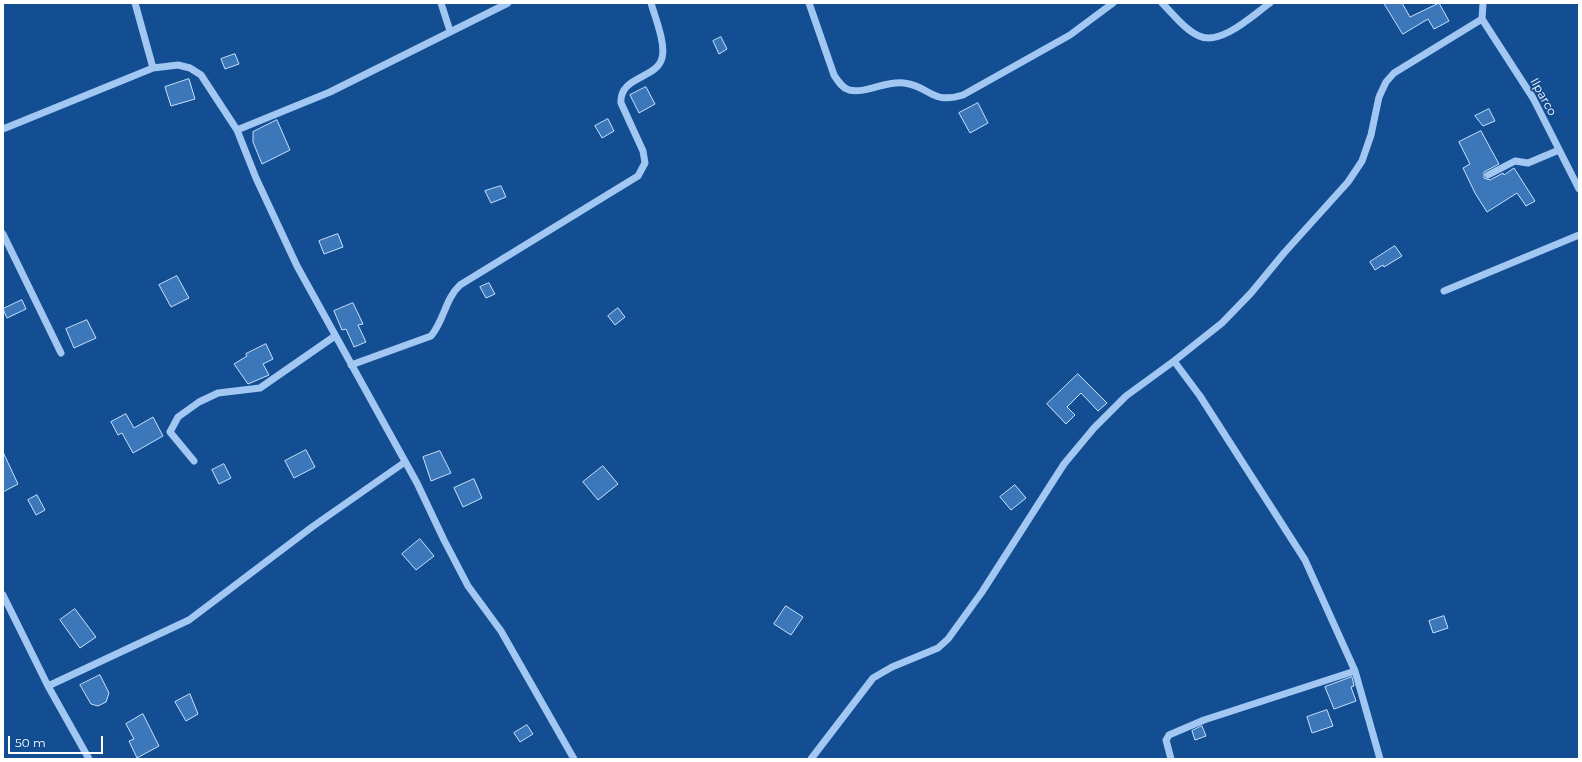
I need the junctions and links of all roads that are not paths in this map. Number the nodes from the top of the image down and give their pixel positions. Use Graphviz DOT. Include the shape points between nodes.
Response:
graph roads {
  1 [pos="135,3"];
  2 [pos="441,3"];
  3 [pos="508,3"];
  4 [pos="651,3"];
  5 [pos="809,3"];
  6 [pos="1113,3"];
  7 [pos="1162,3"];
  8 [pos="1270,3"];
  9 [pos="1483,3"];
  10 [pos="1482,18"];
  11 [pos="450,32"];
  12 [pos="153,68"];
  13 [pos="3,129"];
  14 [pos="237,130"];
  15 [pos="1559,150"];
  16 [pos="1488,175"];
  17 [pos="1579,189"];
  18 [pos="3,234"];
  19 [pos="1579,234"];
  20 [pos="1444,291"];
  21 [pos="335,336"];
  22 [pos="61,353"];
  23 [pos="1174,361"];
  24 [pos="351,365"];
  25 [pos="194,461"];
  26 [pos="405,462"];
  27 [pos="3,595"];
  28 [pos="1356,671"];
  29 [pos="48,686"];
  30 [pos="89,759"];
  31 [pos="574,759"];
  32 [pos="811,759"];
  33 [pos="1171,759"];
  34 [pos="1380,759"];
  1 -- 12 [label="street"];
  2 -- 11 [label="street"];
  3 -- 11 [label="street"];
  4 -- 24 [label="street" via="663,48 662,59 655,67 624,88 620,96 643,151 645,163 638,176 460,285 454,291 438,327 431,336"];
  5 -- 6 [label="street" via="834,75 840,85 848,90 857,91 896,82 905,83 934,96 951,99 963,95 1070,34"];
  7 -- 8 [label="street" via="1199,36 1211,38 1235,29"];
  9 -- 10 [label="street"];
  10 -- 15 [label="street, Ilparco" via="1533,98"];
  10 -- 23 [label="street" via="1394,73 1386,82 1379,97 1371,135 1362,161 1348,182 1222,323"];
  11 -- 14 [label="street" via="330,92"];
  12 -- 13 [label="street"];
  12 -- 14 [label="street" via="178,64 201,75"];
  14 -- 21 [label="street" via="297,266"];
  15 -- 16 [label="street" via="1528,163 1515,161"];
  15 -- 17 [label="street, Ilparco"];
  18 -- 22 [label="street"];
  19 -- 20 [label="street"];
  21 -- 24 [label="street"];
  21 -- 25 [label="street" via="260,388 218,393 199,402 178,417 170,432"];
  23 -- 28 [label="street" via="1200,396 1305,560"];
  23 -- 32 [label="street" via="1126,396 1094,428 1064,464 982,592 948,639 938,648 892,667 873,678"];
  24 -- 26 [label="street"];
  26 -- 29 [label="street" via="312,527 189,620"];
  26 -- 31 [label="street" via="468,586 501,631"];
  27 -- 29 [label="street"];
  28 -- 33 [label="street" via="1204,720 1169,735 1166,740"];
  28 -- 34 [label="street"];
  29 -- 30 [label="street"];
}
